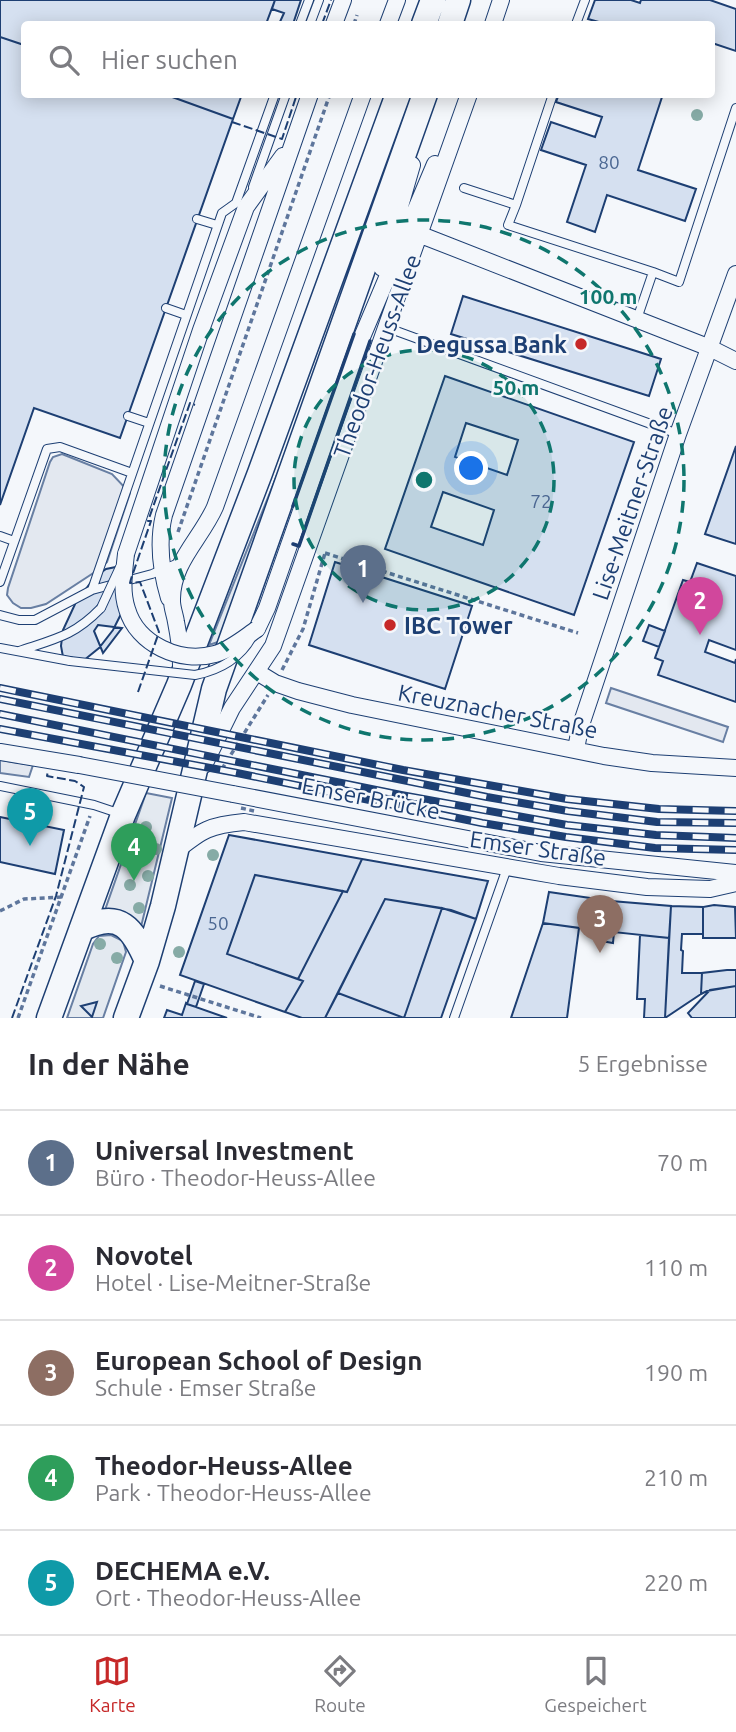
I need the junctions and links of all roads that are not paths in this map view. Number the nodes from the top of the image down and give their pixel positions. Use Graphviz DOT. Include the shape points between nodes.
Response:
graph roads {
  1 [pos="309,0"];
  2 [pos="319,0"];
  3 [pos="343,0"];
  4 [pos="397,0"];
  5 [pos="433,0"];
  6 [pos="459,0"];
  7 [pos="501,0"];
  8 [pos="585,0"];
  9 [pos="301,21"];
  10 [pos="311,21"];
  11 [pos="335,21"];
  12 [pos="389,21"];
  13 [pos="425,21"];
  14 [pos="452,21"];
  15 [pos="494,21"];
  16 [pos="577,21"];
  17 [pos="274,98"];
  18 [pos="285,98"];
  19 [pos="309,98"];
  20 [pos="362,98"];
  21 [pos="397,98"];
  22 [pos="424,98"];
  23 [pos="431,98"];
  24 [pos="465,98"];
  25 [pos="466,98"];
  26 [pos="552,98"];
  27 [pos="736,108"];
  28 [pos="270,140"];
  29 [pos="294,140"];
  30 [pos="271,173"];
  31 [pos="464,188"];
  32 [pos="516,205"];
  33 [pos="246,207"];
  34 [pos="270,211"];
  35 [pos="198,219"];
  36 [pos="217,225"];
  37 [pos="421,235"];
  38 [pos="653,272"];
  39 [pos="736,274"];
  40 [pos="166,308"];
  41 [pos="187,315"];
  42 [pos="637,319"];
  43 [pos="388,328"];
  44 [pos="362,338"];
  45 [pos="710,348"];
  46 [pos="736,361"];
  47 [pos="128,416"];
  48 [pos="149,423"];
  49 [pos="678,435"];
  50 [pos="132,473"];
  51 [pos="0,536"];
  52 [pos="14,541"];
  53 [pos="125,554"];
  54 [pos="181,562"];
  55 [pos="162,569"];
  56 [pos="0,582"];
  57 [pos="92,590"];
  58 [pos="171,604"];
  59 [pos="0,615"];
  60 [pos="257,629"];
  61 [pos="0,648"];
  62 [pos="19,651"];
  63 [pos="257,673"];
  64 [pos="179,685"];
  65 [pos="576,749"];
  66 [pos="0,752"];
  67 [pos="736,768"];
  68 [pos="0,786"];
  69 [pos="186,802"];
  70 [pos="123,815"];
  71 [pos="176,851"];
  72 [pos="508,868"];
  73 [pos="736,873"];
  74 [pos="736,883"];
  75 [pos="82,929"];
  76 [pos="146,961"];
  77 [pos="49,1018"];
  78 [pos="126,1018"];
  79 [pos="454,1018"];
  1 -- 9 [label="lane"];
  2 -- 10 [label="lane"];
  3 -- 11 [label="street"];
  4 -- 12 [label="street"];
  5 -- 13 [label="main road"];
  6 -- 14 [label="main road"];
  7 -- 15 [label="street"];
  8 -- 16 [label="lane"];
  17 -- 36 [label="lane" via="236,203 222,213"];
  18 -- 28 [label="lane"];
  19 -- 29 [label="street"];
  20 -- 54 [label="street" via="215,507"];
  21 -- 64 [label="main road"];
  22 -- 69 [label="main road, Theodor-Heuss-Allee" via="214,689"];
  23 -- 44 [label="street, Theodor-Heuss-Allee"];
  24 -- 44 [label="street, Theodor-Heuss-Allee"];
  25 -- 37 [label="street, Theodor-Heuss-Allee"];
  26 -- 32 [label="lane"];
  27 -- 38 [label="lane" via="678,282"];
  28 -- 30 [label="lane"];
  28 -- 33 [label="lane"];
  29 -- 30 [label="street"];
  29 -- 34 [label="street"];
  30 -- 33 [label="street"];
  30 -- 34 [label="lane"];
  31 -- 32 [label="lane"];
  32 -- 38 [label="lane" via="508,225"];
  33 -- 53 [label="street"];
  34 -- 55 [label="street" via="164,516"];
  35 -- 36 [label="lane"];
  36 -- 41 [label="lane"];
  37 -- 42 [label="street"];
  37 -- 43 [label="street, Theodor-Heuss-Allee"];
  38 -- 42 [label="lane"];
  39 -- 45 [label="street, Lise-Meitner-Straße"];
  40 -- 41 [label="lane"];
  41 -- 48 [label="lane"];
  42 -- 45 [label="street"];
  43 -- 49 [label="lane"];
  43 -- 63 [label="street, Theodor-Heuss-Allee" via="273,646"];
  44 -- 60 [label="street, Theodor-Heuss-Allee"];
  45 -- 46 [label="street"];
  45 -- 49 [label="street, Lise-Meitner-Straße"];
  47 -- 48 [label="lane"];
  48 -- 50 [label="lane"];
  49 -- 65 [label="street, Lise-Meitner-Straße"];
  50 -- 52 [label="lane" via="60,447 47,449"];
  50 -- 57 [label="lane"];
  51 -- 52 [label="lane"];
  52 -- 56 [label="lane"];
  53 -- 60 [label="street, bridge" via="127,609 155,646 186,657 216,654"];
  53 -- 62 [label="lane, bridge" via="101,608 86,624 69,635"];
  54 -- 55 [label="lane"];
  54 -- 58 [label="street"];
  55 -- 57 [label="lane"];
  55 -- 58 [label="street"];
  57 -- 59 [label="lane" via="34,620"];
  58 -- 64 [label="street" via="180,641"];
  60 -- 62 [label="lane, bridge" via="248,646 231,661 195,675"];
  61 -- 62 [label="lane"];
  63 -- 65 [label="street, Kreuznacher Straße" via="298,691 352,705"];
  63 -- 69 [label="street, Theodor-Heuss-Allee" via="233,708"];
  64 -- 70 [label="main road"];
  65 -- 67 [label="street, Kreuznacher Straße" via="652,763"];
  66 -- 73 [label="street, Emser Brücke, bridge" via="541,853"];
  68 -- 70 [label="lane"];
  69 -- 71 [label="main road, Theodor-Heuss-Allee"];
  70 -- 75 [label="main road"];
  71 -- 72 [label="street, Emser Straße" via="217,824 244,822"];
  71 -- 76 [label="main road, Theodor-Heuss-Allee"];
  72 -- 74 [label="street, Emser Straße" via="647,887 710,889"];
  72 -- 79 [label="lane"];
  75 -- 76 [label="main road" via="103,921 124,925 137,939"];
  75 -- 77 [label="main road"];
  76 -- 78 [label="main road, Theodor-Heuss-Allee"];
}
